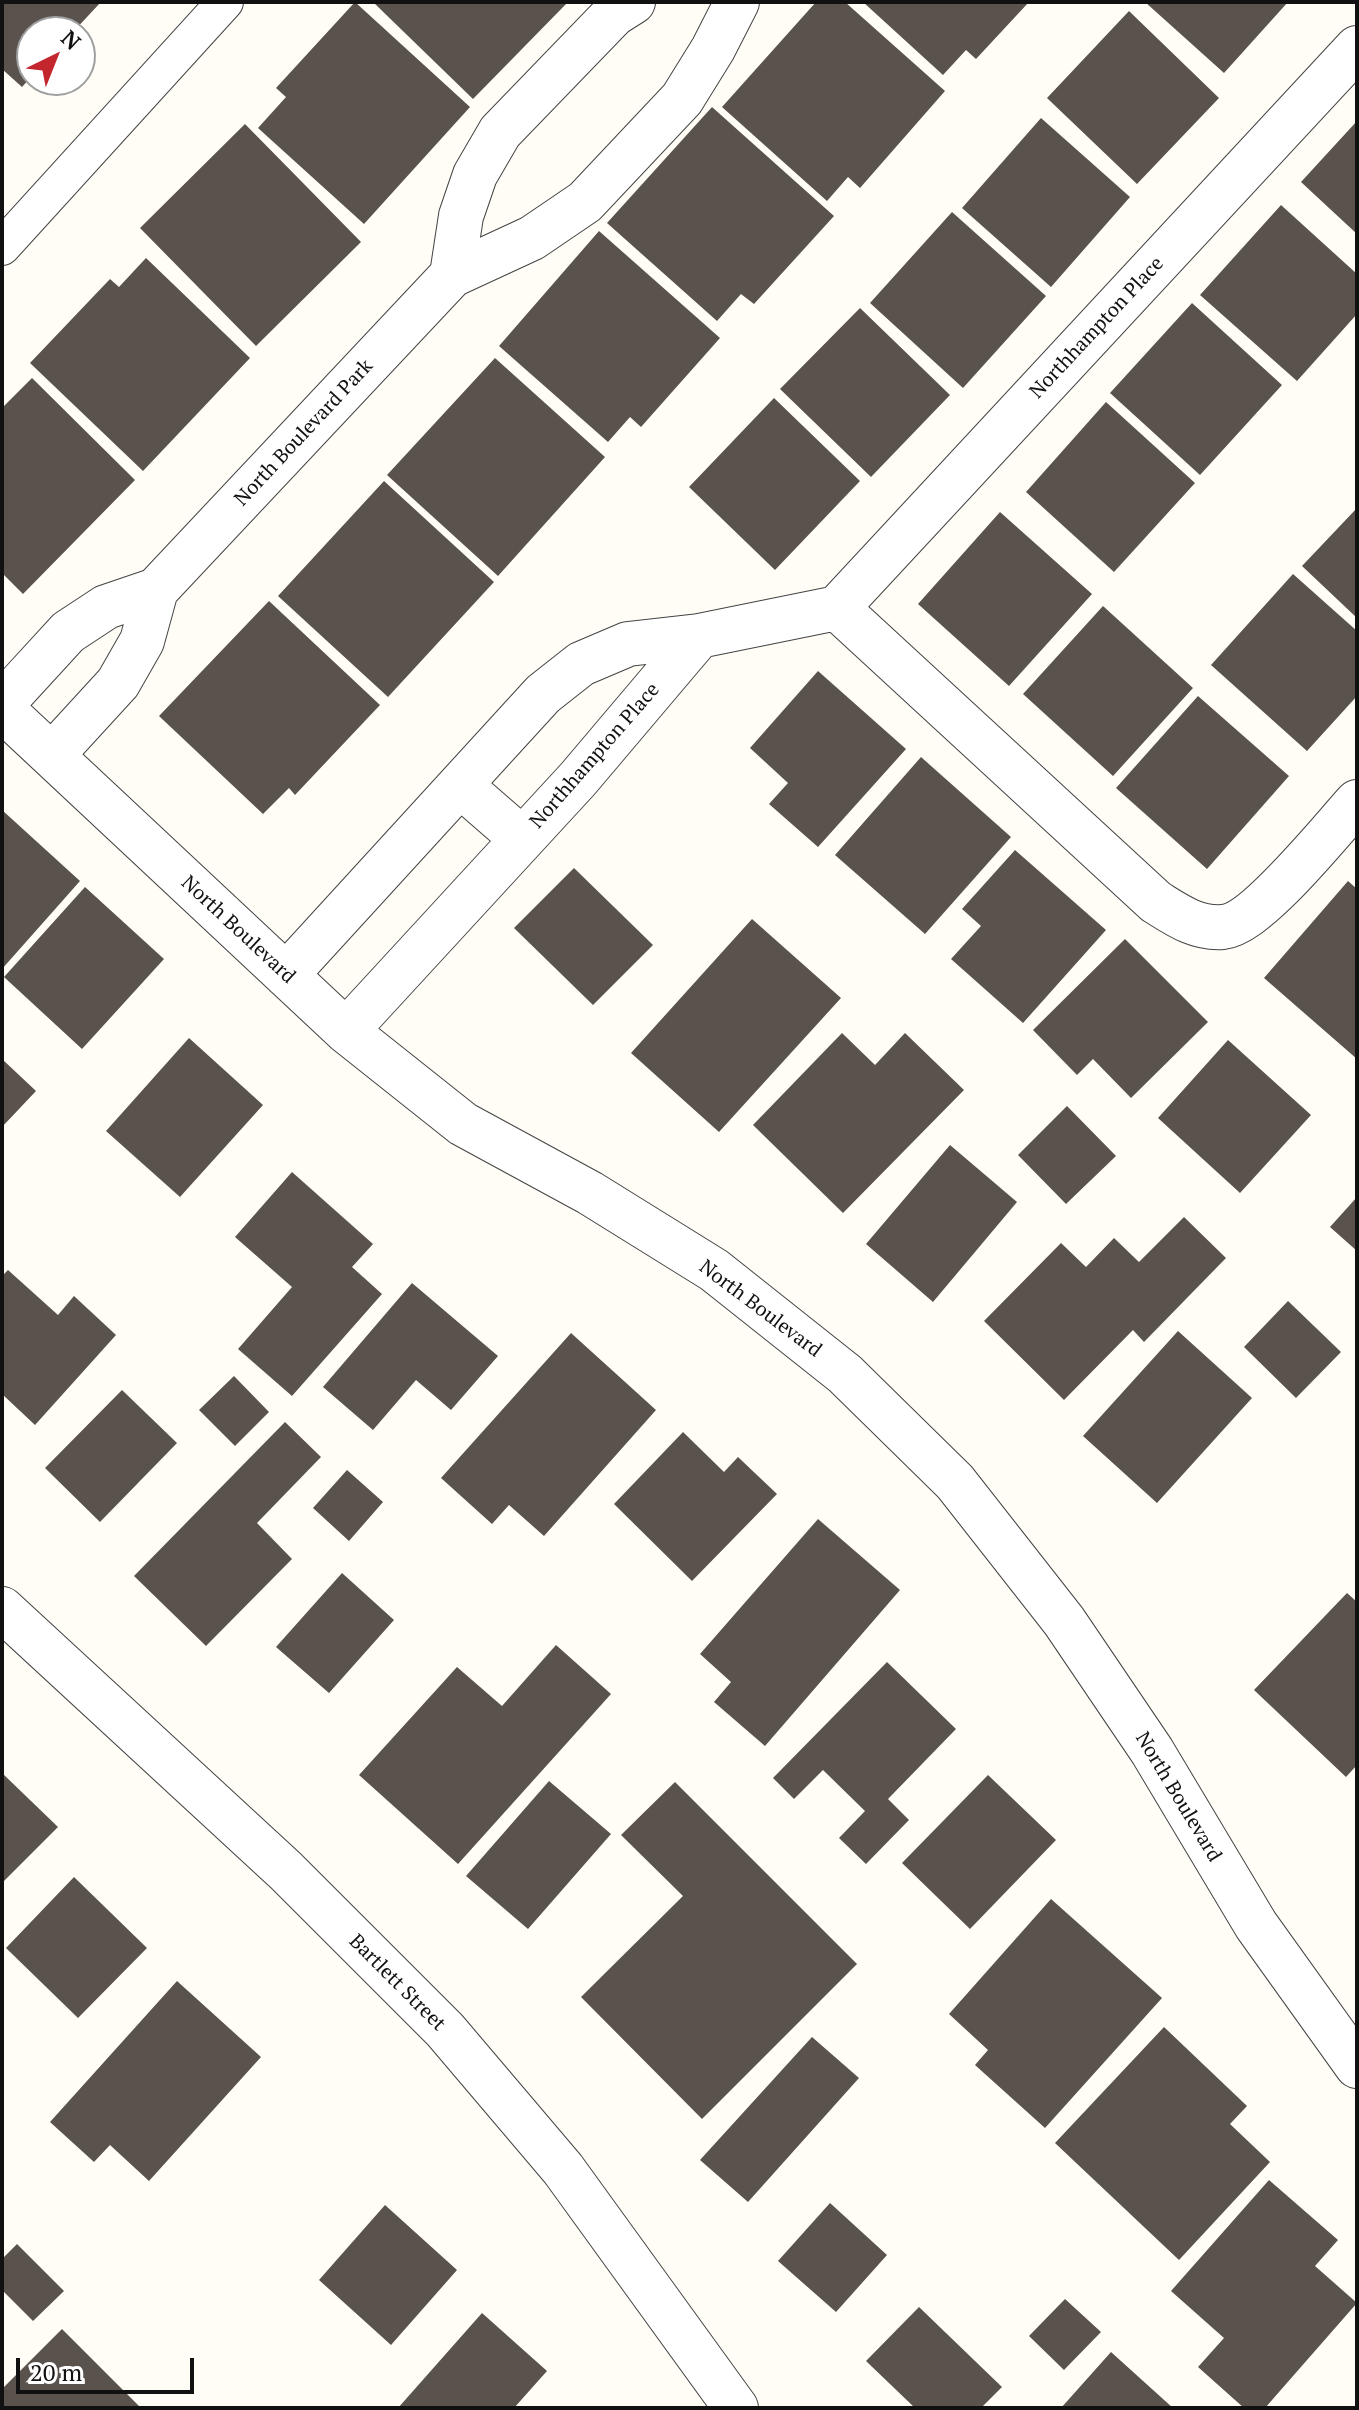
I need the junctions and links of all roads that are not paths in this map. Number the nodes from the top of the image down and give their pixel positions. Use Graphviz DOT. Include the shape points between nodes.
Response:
graph roads {
  1 [pos="225,2"];
  2 [pos="633,2"];
  3 [pos="737,2"];
  4 [pos="1357,48"];
  5 [pos="2,247"];
  6 [pos="452,275"];
  7 [pos="156,590"];
  8 [pos="837,608"];
  9 [pos="699,636"];
  10 [pos="2,706"];
  11 [pos="52,755"];
  12 [pos="460,785"];
  13 [pos="1357,802"];
  14 [pos="522,839"];
  15 [pos="286,975"];
  16 [pos="346,1031"];
  17 [pos="2,1609"];
  18 [pos="1357,2066"];
  19 [pos="736,2408"];
  1 -- 5 [label="lane"];
  2 -- 6 [label="street" via="614,14 500,132 475,175 461,216"];
  3 -- 6 [label="street, North Boulevard Park" via="682,99 585,202 532,238"];
  4 -- 8 [label="street, Northhampton Place"];
  6 -- 7 [label="street, North Boulevard Park"];
  7 -- 10 [label="street, North Boulevard Park" via="106,607 68,632"];
  7 -- 11 [label="street, North Boulevard Park" via="142,641 118,683"];
  8 -- 9 [label="street"];
  8 -- 13 [label="street" via="1156,902 1190,923 1226,927 1251,913"];
  9 -- 12 [label="street" via="628,644 581,664 543,694"];
  9 -- 14 [label="street, Northhampton Place"];
  10 -- 11 [label="street, North Boulevard"];
  11 -- 15 [label="street, North Boulevard"];
  12 -- 14 [label="street, Northhampton Place"];
  12 -- 15 [label="street"];
  14 -- 16 [label="street, Northhampton Place"];
  15 -- 16 [label="street, North Boulevard"];
  16 -- 18 [label="street, North Boulevard" via="463,1124 590,1193 714,1270 845,1374 955,1482 1064,1621 1152,1751 1256,1925"];
  17 -- 19 [label="street, Bartlett Street" via="286,1871 445,2030 563,2169"];
}
